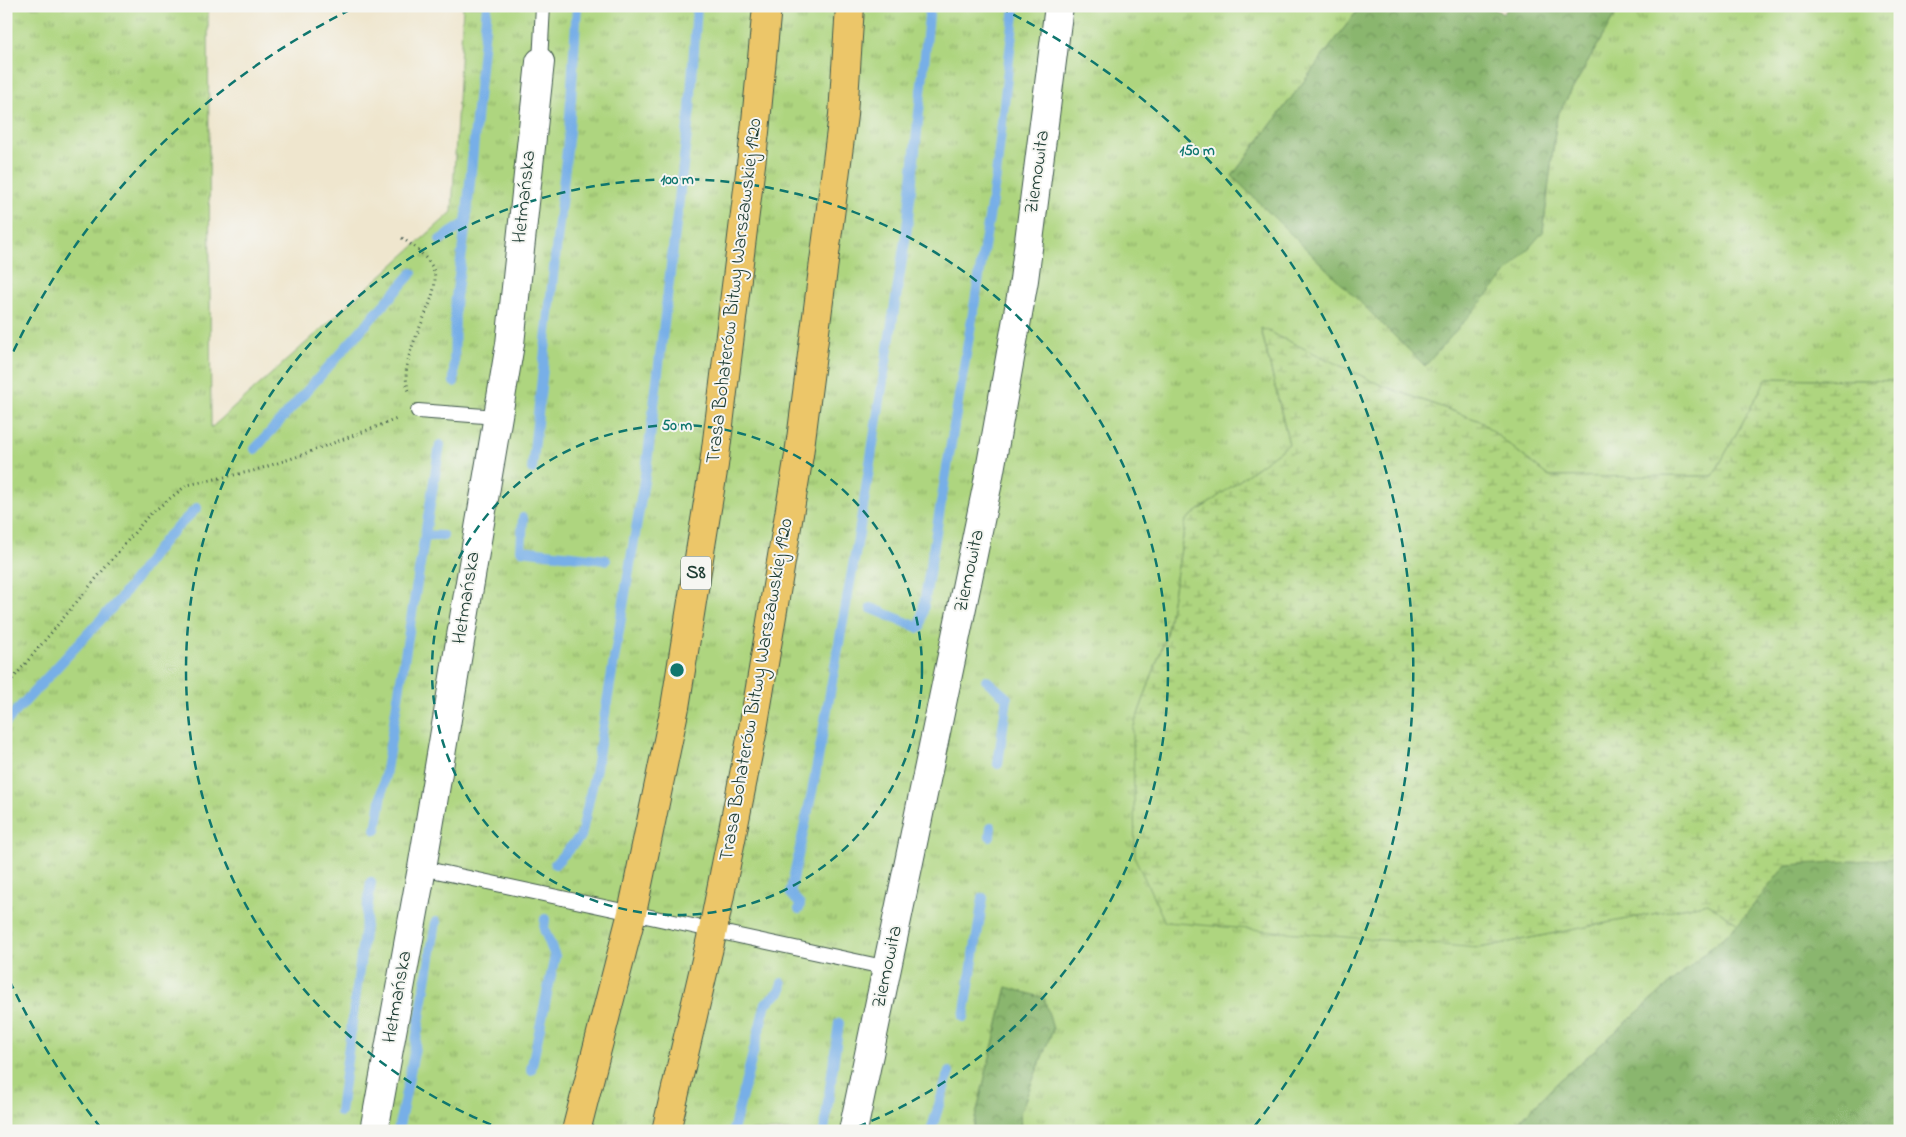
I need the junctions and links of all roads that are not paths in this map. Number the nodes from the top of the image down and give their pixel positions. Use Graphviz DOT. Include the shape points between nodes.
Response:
graph roads {
  1 [pos="543,6"];
  2 [pos="767,6"];
  3 [pos="850,6"];
  4 [pos="1059,6"];
  5 [pos="540,62"];
  6 [pos="418,411"];
  7 [pos="498,417"];
  8 [pos="422,868"];
  9 [pos="632,914"];
  10 [pos="713,930"];
  11 [pos="888,968"];
  12 [pos="374,1131"];
  13 [pos="576,1131"];
  14 [pos="666,1131"];
  15 [pos="853,1131"];
  1 -- 5 [label="lane"];
  2 -- 9 [label="highway, Trasa Bohaterów Bitwy Warszawskiej 1920 / S8" via="755,132 714,466 675,707"];
  3 -- 10 [label="highway, Trasa Bohaterów Bitwy Warszawskiej 1920" via="843,115 799,454 753,729"];
  4 -- 11 [label="street, Ziemowita" via="1024,280 988,487"];
  5 -- 7 [label="street, Hetmańska" via="510,344"];
  6 -- 7 [label="lane"];
  7 -- 8 [label="street, Hetmańska"];
  8 -- 9 [label="lane"];
  8 -- 12 [label="street, Hetmańska"];
  9 -- 10 [label="lane"];
  9 -- 13 [label="highway, Trasa Bohaterów Bitwy Warszawskiej 1920 / S8"];
  10 -- 11 [label="lane"];
  10 -- 14 [label="highway, Trasa Bohaterów Bitwy Warszawskiej 1920"];
  11 -- 15 [label="street, Ziemowita"];
}
